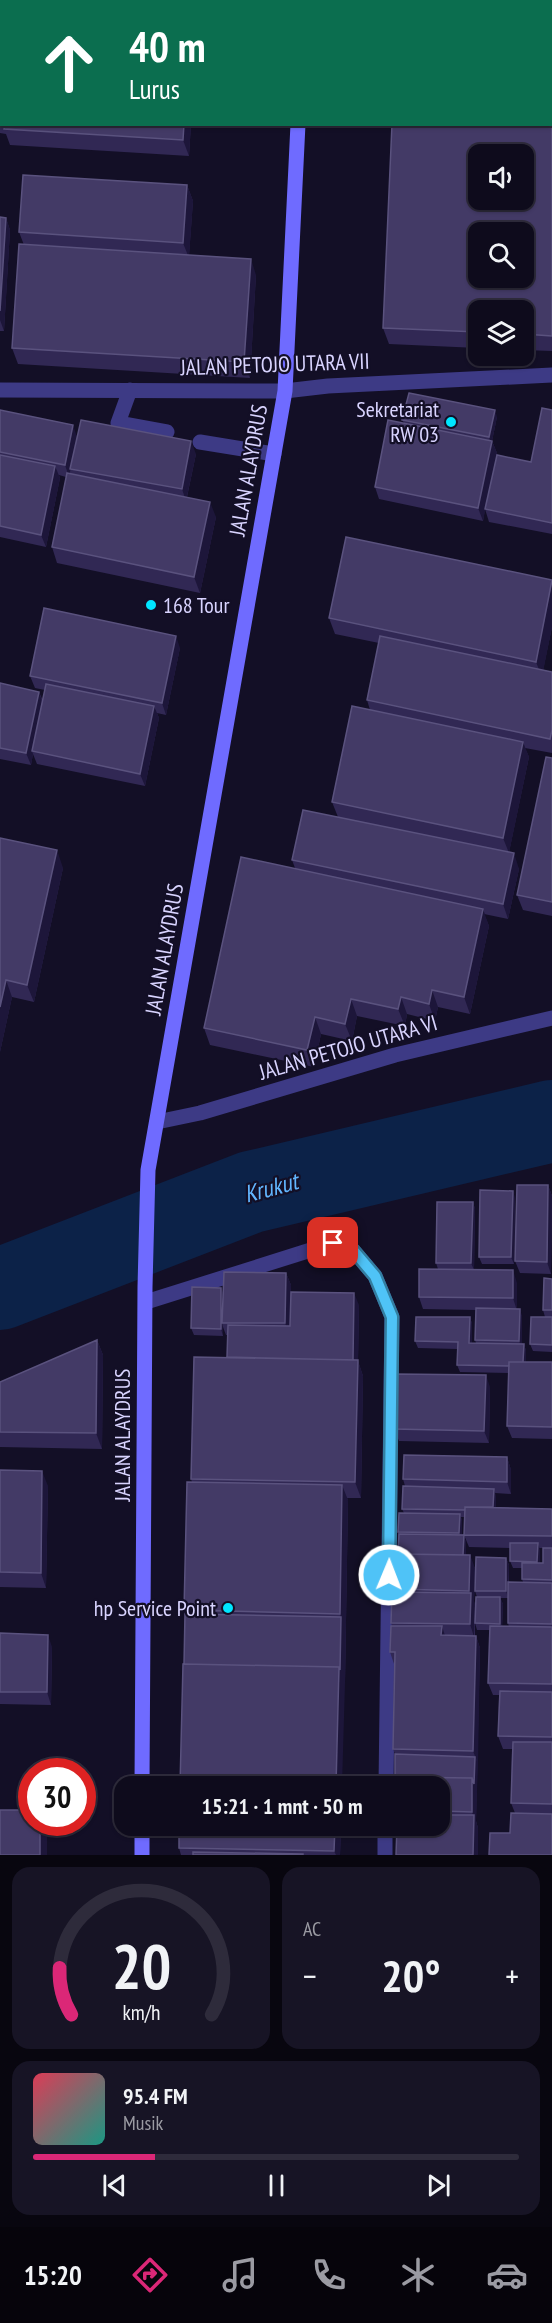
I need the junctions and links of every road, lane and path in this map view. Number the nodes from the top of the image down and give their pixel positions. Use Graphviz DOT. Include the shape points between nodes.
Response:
graph roads {
  1 [pos="298,126"];
  2 [pos="552,375"];
  3 [pos="0,390"];
  4 [pos="130,390"];
  5 [pos="285,391"];
  6 [pos="167,432"];
  7 [pos="200,442"];
  8 [pos="274,454"];
  9 [pos="552,1018"];
  10 [pos="157,1122"];
  11 [pos="145,1294"];
  12 [pos="142,1776"];
  13 [pos="386,1776"];
  14 [pos="142,1836"];
  15 [pos="386,1836"];
  16 [pos="142,1855"];
  17 [pos="385,1855"];
  1 -- 5 [label="street, JALAN ALAYDRUS"];
  2 -- 5 [label="street, JALAN PETOJO UTARA VII"];
  3 -- 4 [label="street, JALAN PETOJO UTARA VII"];
  4 -- 5 [label="street, JALAN PETOJO UTARA VII"];
  4 -- 6 [label="street" via="118,423"];
  5 -- 8 [label="street, JALAN ALAYDRUS"];
  7 -- 8 [label="street"];
  8 -- 10 [label="street, JALAN ALAYDRUS"];
  9 -- 10 [label="street, JALAN PETOJO UTARA VI" via="395,1055"];
  10 -- 11 [label="street, JALAN ALAYDRUS" via="148,1170"];
  11 -- 12 [label="street, JALAN ALAYDRUS"];
  11 -- 13 [label="street" via="333,1243 353,1250 375,1276 392,1317"];
  14 -- 16 [label="street"];
  15 -- 17 [label="street"];
}
